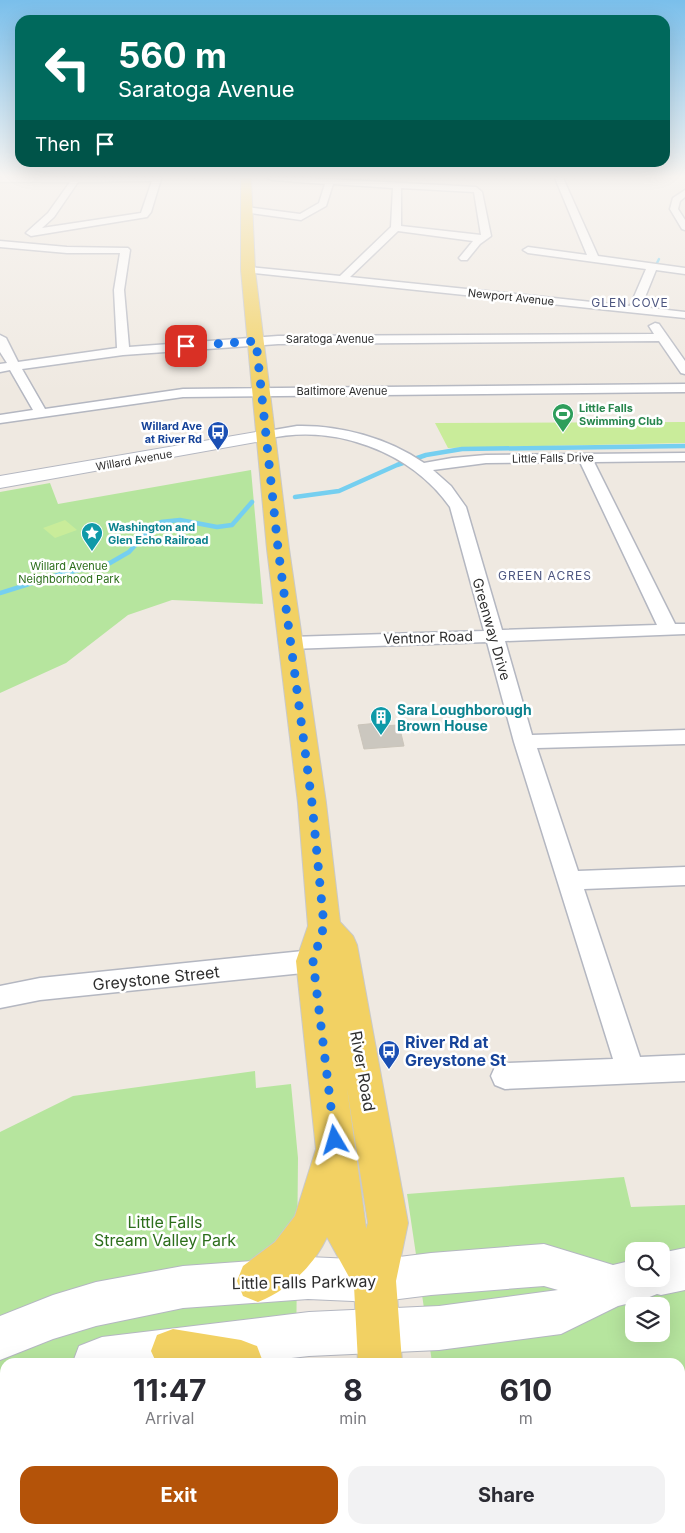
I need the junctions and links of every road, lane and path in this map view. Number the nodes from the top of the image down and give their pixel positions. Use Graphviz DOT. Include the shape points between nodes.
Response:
graph roads {
  1 [pos="69,250"];
  2 [pos="247,250"];
  3 [pos="374,250"];
  4 [pos="472,250"];
  5 [pos="528,250"];
  6 [pos="590,250"];
  7 [pos="464,258"];
  8 [pos="594,259"];
  9 [pos="652,268"];
  10 [pos="248,270"];
  11 [pos="685,271"];
  12 [pos="343,280"];
  13 [pos="640,310"];
  14 [pos="685,315"];
  15 [pos="662,337"];
  16 [pos="0,338"];
  17 [pos="256,341"];
  18 [pos="123,351"];
  19 [pos="14,366"];
  20 [pos="0,368"];
  21 [pos="685,370"];
  22 [pos="685,388"];
  23 [pos="262,391"];
  24 [pos="41,412"];
  25 [pos="0,419"];
  26 [pos="267,435"];
  27 [pos="685,457"];
  28 [pos="585,458"];
  29 [pos="415,463"];
  30 [pos="0,482"];
  31 [pos="677,630"];
  32 [pos="494,634"];
  33 [pos="290,642"];
  34 [pos="685,737"];
  35 [pos="524,742"];
  36 [pos="685,876"];
  37 [pos="569,880"];
  38 [pos="324,926"];
  39 [pos="313,961"];
  40 [pos="0,997"];
  41 [pos="363,1065"];
  42 [pos="685,1068"];
  43 [pos="631,1070"];
  44 [pos="505,1076"];
  45 [pos="335,1140"];
  46 [pos="685,1269"];
  47 [pos="670,1272"];
  48 [pos="258,1281"];
  49 [pos="375,1281"];
  50 [pos="625,1281"];
  51 [pos="625,1283"];
  52 [pos="0,1338"];
  53 [pos="379,1347"];
  54 [pos="173,1351"];
  55 [pos="111,1358"];
  56 [pos="216,1358"];
  1 -- 18 [label="street" via="125,250 119,290"];
  2 -- 10 [label="main road, River Road"];
  3 -- 12 [label="street"];
  4 -- 7 [label="street"];
  5 -- 8 [label="street"];
  6 -- 8 [label="street"];
  8 -- 9 [label="street"];
  9 -- 11 [label="street"];
  9 -- 13 [label="street"];
  10 -- 12 [label="street, Newport Avenue"];
  10 -- 17 [label="main road, River Road"];
  12 -- 13 [label="street, Newport Avenue"];
  13 -- 14 [label="street, Newport Avenue"];
  13 -- 15 [label="street"];
  15 -- 17 [label="street, Saratoga Avenue"];
  15 -- 21 [label="street"];
  16 -- 19 [label="street"];
  17 -- 18 [label="street, Saratoga Avenue"];
  17 -- 23 [label="main road, River Road"];
  18 -- 19 [label="street, Saratoga Avenue"];
  19 -- 20 [label="street, Saratoga Avenue"];
  19 -- 24 [label="street"];
  22 -- 23 [label="street, Baltimore Avenue"];
  23 -- 24 [label="street, Baltimore Avenue" via="163,395"];
  23 -- 26 [label="main road, River Road"];
  24 -- 25 [label="street, Baltimore Avenue"];
  26 -- 29 [label="street, Greenway Drive" via="301,430 326,432 356,438"];
  26 -- 30 [label="main road, Willard Avenue"];
  26 -- 33 [label="main road, River Road"];
  27 -- 28 [label="street, Little Falls Drive"];
  28 -- 29 [label="street, Little Falls Drive"];
  28 -- 31 [label="street"];
  29 -- 32 [label="street, Greenway Drive" via="442,484 458,507"];
  31 -- 32 [label="street, Ventnor Road"];
  32 -- 33 [label="street, Ventnor Road"];
  32 -- 35 [label="street, Greenway Drive"];
  33 -- 38 [label="main road, River Road" via="312,803"];
  34 -- 35 [label="street"];
  35 -- 37 [label="street, Greenway Drive"];
  36 -- 37 [label="street"];
  37 -- 43 [label="street, Greenway Drive"];
  38 -- 39 [label="main road, River Road"];
  38 -- 41 [label="main road, River Road" via="342,945"];
  39 -- 40 [label="street, Greystone Street" via="40,989"];
  39 -- 41 [label="main road" via="335,972 346,1038"];
  39 -- 45 [label="main road, River Road"];
  41 -- 49 [label="main road, River Road" via="388,1223"];
  42 -- 43 [label="street"];
  43 -- 44 [label="street"];
  45 -- 48 [label="main road" via="317,1216 308,1233 286,1261"];
  45 -- 49 [label="main road, River Road" via="346,1234"];
  46 -- 47 [label="main road"];
  48 -- 49 [label="main road, Little Falls Parkway" via="308,1278"];
  48 -- 52 [label="main road, Little Falls Parkway" via="140,1294 53,1317"];
  49 -- 50 [label="main road, Little Falls Parkway" via="544,1266"];
  49 -- 53 [label="main road, River Road"];
  51 -- 53 [label="main road, Little Falls Parkway" via="561,1312 440,1328"];
  53 -- 54 [label="main road, Little Falls Parkway" via="309,1334"];
  54 -- 55 [label="main road, Little Falls Parkway"];
  54 -- 56 [label="main road"];
}
